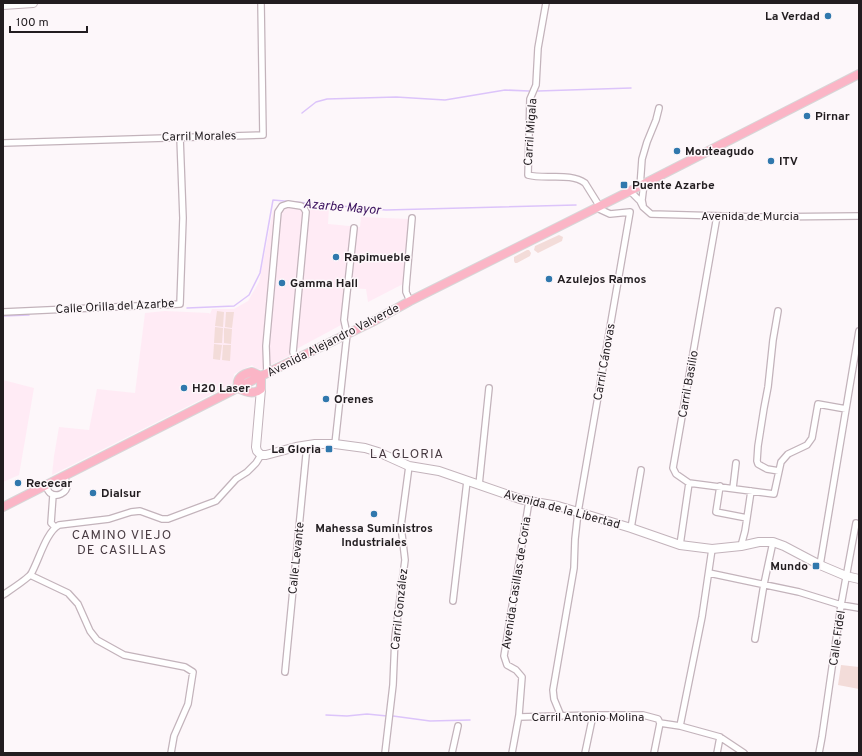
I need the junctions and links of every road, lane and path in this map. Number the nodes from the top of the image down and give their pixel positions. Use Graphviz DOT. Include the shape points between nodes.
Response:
graph roads {
  1 [pos="33,3"];
  2 [pos="261,3"];
  3 [pos="546,3"];
  4 [pos="3,5"];
  5 [pos="859,74"];
  6 [pos="659,108"];
  7 [pos="180,137"];
  8 [pos="3,143"];
  9 [pos="642,185"];
  10 [pos="630,191"];
  11 [pos="598,207"];
  12 [pos="643,207"];
  13 [pos="717,216"];
  14 [pos="859,216"];
  15 [pos="412,218"];
  16 [pos="354,228"];
  17 [pos="410,301"];
  18 [pos="778,311"];
  19 [pos="3,312"];
  20 [pos="859,331"];
  21 [pos="347,334"];
  22 [pos="295,359"];
  23 [pos="264,375"];
  24 [pos="238,388"];
  25 [pos="489,388"];
  26 [pos="261,389"];
  27 [pos="251,393"];
  28 [pos="260,400"];
  29 [pos="846,409"];
  30 [pos="335,444"];
  31 [pos="307,445"];
  32 [pos="261,455"];
  33 [pos="736,463"];
  34 [pos="409,466"];
  35 [pos="641,470"];
  36 [pos="779,471"];
  37 [pos="64,476"];
  38 [pos="467,481"];
  39 [pos="690,483"];
  40 [pos="479,485"];
  41 [pos="45,486"];
  42 [pos="720,486"];
  43 [pos="733,488"];
  44 [pos="751,491"];
  45 [pos="54,495"];
  46 [pos="528,502"];
  47 [pos="3,506"];
  48 [pos="578,512"];
  49 [pos="747,518"];
  50 [pos="856,523"];
  51 [pos="55,527"];
  52 [pos="631,528"];
  53 [pos="774,542"];
  54 [pos="680,545"];
  55 [pos="741,546"];
  56 [pos="712,548"];
  57 [pos="820,565"];
  58 [pos="708,573"];
  59 [pos="30,575"];
  60 [pos="846,576"];
  61 [pos="859,578"];
  62 [pos="764,584"];
  63 [pos="3,595"];
  64 [pos="453,601"];
  65 [pos="841,605"];
  66 [pos="859,608"];
  67 [pos="755,639"];
  68 [pos="285,672"];
  69 [pos="593,715"];
  70 [pos="561,716"];
  71 [pos="519,717"];
  72 [pos="660,723"];
  73 [pos="458,726"];
  74 [pos="680,726"];
  75 [pos="720,737"];
  76 [pos="171,753"];
  77 [pos="385,753"];
  78 [pos="452,753"];
  79 [pos="512,753"];
  80 [pos="585,753"];
  81 [pos="654,753"];
  82 [pos="717,753"];
  83 [pos="744,753"];
  84 [pos="819,753"];
  1 -- 4 [label="street"];
  2 -- 7 [label="street, Carril Morales" via="263,135"];
  3 -- 11 [label="street, Carril Migala" via="538,48 536,85 530,98 528,175 582,180"];
  5 -- 9 [label="main road"];
  6 -- 9 [label="street" via="642,159"];
  7 -- 8 [label="street, Carril Morales"];
  7 -- 19 [label="street, Calle Orilla del Azarbe" via="180,304"];
  9 -- 10 [label="main road"];
  9 -- 12 [label="street"];
  10 -- 11 [label="main road, Avenida Alejandro Valverde"];
  10 -- 12 [label="street, Avenida de Murcia"];
  11 -- 17 [label="main road, Avenida Alejandro Valverde"];
  11 -- 48 [label="street, Carril Cánovas" via="610,214 630,212"];
  12 -- 13 [label="street, Avenida de Murcia" via="651,214"];
  13 -- 14 [label="street, Avenida de Murcia"];
  13 -- 39 [label="street, Carril Basilio" via="673,468 676,474"];
  15 -- 17 [label="street" via="406,287"];
  16 -- 21 [label="street" via="344,320"];
  17 -- 21 [label="main road, Avenida Alejandro Valverde"];
  18 -- 36 [label="street" via="757,461 767,469"];
  20 -- 29 [label="street"];
  21 -- 22 [label="main road, Avenida Alejandro Valverde"];
  21 -- 30 [label="street"];
  22 -- 23 [label="main road, Avenida Alejandro Valverde"];
  22 -- 23 [label="street" via="293,352 306,212 301,206 288,204 282,206 278,212"];
  23 -- 24 [label="main road, Avenida Alejandro Valverde"];
  23 -- 26 [label="main road"];
  24 -- 27 [label="main road"];
  24 -- 37 [label="main road, Avenida Alejandro Valverde"];
  25 -- 40 [label="street"];
  26 -- 27 [label="main road"];
  26 -- 28 [label="street"];
  27 -- 28 [label="street"];
  28 -- 32 [label="street" via="256,447"];
  29 -- 36 [label="street" via="818,404 812,438 807,445 788,454 781,462"];
  29 -- 57 [label="street"];
  30 -- 31 [label="street, Avenida de la Libertad"];
  30 -- 34 [label="street, Avenida de la Libertad" via="365,448"];
  31 -- 32 [label="street, Avenida de la Libertad" via="266,456"];
  31 -- 68 [label="street, Calle Levante"];
  32 -- 51 [label="street" via="256,463 236,479 216,501 168,519 140,511 109,519"];
  33 -- 43 [label="street"];
  34 -- 38 [label="street, Avenida de la Libertad" via="439,471"];
  34 -- 77 [label="street, Carril González" via="401,526 405,560 395,637 393,685"];
  35 -- 52 [label="street"];
  36 -- 44 [label="street" via="774,494"];
  37 -- 41 [label="main road, Avenida Alejandro Valverde"];
  37 -- 45 [label="street" via="66,488 61,494"];
  38 -- 40 [label="street, Avenida de la Libertad"];
  38 -- 64 [label="street"];
  39 -- 42 [label="street"];
  39 -- 54 [label="street"];
  40 -- 46 [label="street, Avenida de la Libertad"];
  41 -- 45 [label="street"];
  41 -- 47 [label="main road, Avenida Alejandro Valverde"];
  42 -- 43 [label="street"];
  42 -- 49 [label="street" via="716,512"];
  43 -- 44 [label="street"];
  44 -- 49 [label="street"];
  45 -- 51 [label="street" via="51,523"];
  46 -- 48 [label="street, Avenida de la Libertad"];
  46 -- 71 [label="street, Avenida Casillas de Coria" via="504,656 507,665 522,677"];
  48 -- 52 [label="street, Avenida de la Libertad"];
  48 -- 70 [label="street, Carril Cánovas" via="574,568 553,690"];
  49 -- 55 [label="street"];
  50 -- 60 [label="street, Calle Fidel"];
  51 -- 59 [label="street"];
  52 -- 54 [label="street, Avenida de la Libertad"];
  53 -- 55 [label="street, Avenida de la Libertad"];
  53 -- 57 [label="street, Avenida de la Libertad"];
  53 -- 62 [label="street"];
  54 -- 56 [label="street, Avenida de la Libertad"];
  55 -- 56 [label="street, Avenida de la Libertad"];
  56 -- 58 [label="street"];
  57 -- 60 [label="street, Avenida de la Libertad"];
  58 -- 62 [label="street"];
  58 -- 74 [label="street" via="702,617"];
  59 -- 63 [label="street"];
  59 -- 76 [label="street" via="68,593 78,604 97,640 124,655 186,667 193,672 188,704 174,736"];
  60 -- 61 [label="street, Avenida de la Libertad"];
  60 -- 65 [label="street, Calle Fidel"];
  62 -- 65 [label="street"];
  62 -- 67 [label="street"];
  65 -- 66 [label="street"];
  65 -- 84 [label="street, Calle Fidel"];
  69 -- 70 [label="street, Carril Antonio Molina"];
  69 -- 72 [label="street, Carril Antonio Molina" via="643,715 658,719"];
  69 -- 80 [label="street"];
  70 -- 71 [label="street, Carril Antonio Molina"];
  71 -- 79 [label="street, Avenida Casillas de Coria"];
  72 -- 74 [label="street, Carril Antonio Molina"];
  72 -- 81 [label="street"];
  73 -- 78 [label="street"];
  74 -- 75 [label="street, Carril Antonio Molina"];
  75 -- 82 [label="street"];
  75 -- 83 [label="street, Carril Antonio Molina"];
}
